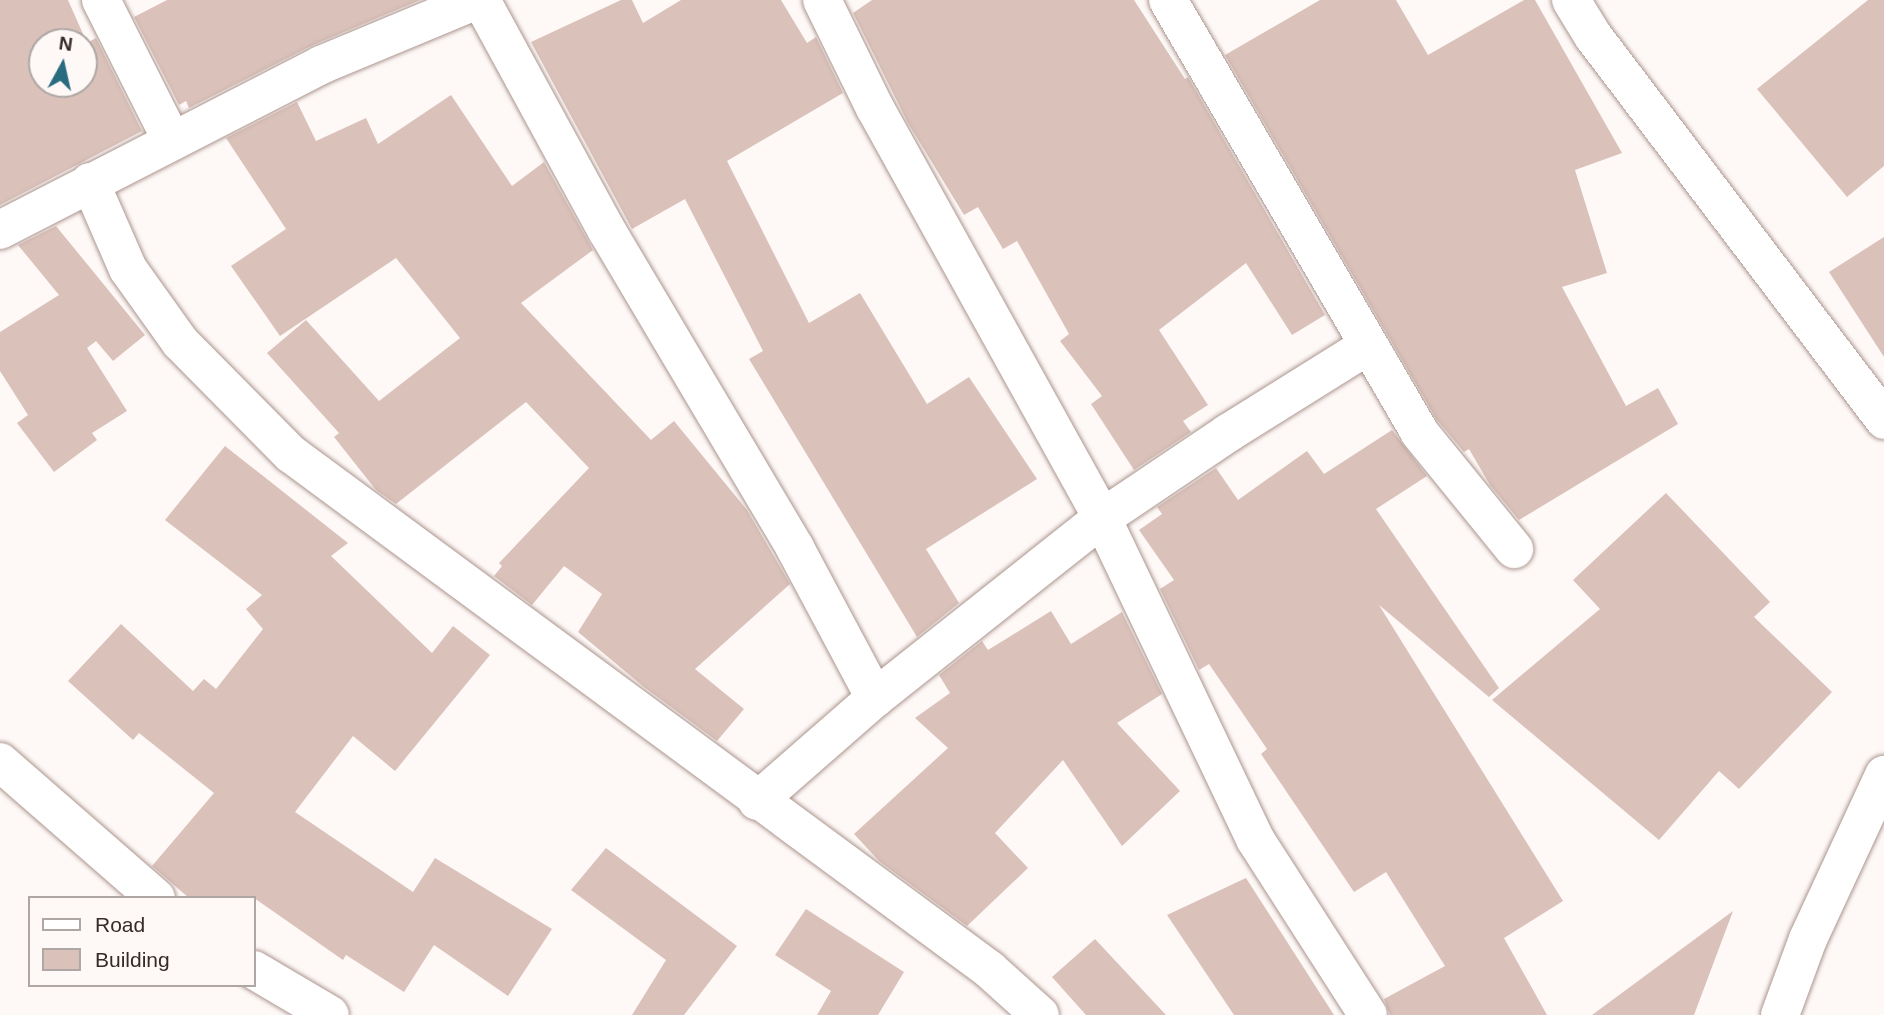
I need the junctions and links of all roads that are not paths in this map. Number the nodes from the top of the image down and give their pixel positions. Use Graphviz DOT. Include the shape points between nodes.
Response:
graph roads {
  1 [pos="101,0"];
  2 [pos="479,0"];
  3 [pos="822,0"];
  4 [pos="1168,0"];
  5 [pos="1571,0"];
  6 [pos="172,141"];
  7 [pos="90,182"];
  8 [pos="0,230"];
  9 [pos="1367,345"];
  10 [pos="1884,420"];
  11 [pos="1102,518"];
  12 [pos="1514,549"];
  13 [pos="875,698"];
  14 [pos="0,762"];
  15 [pos="1884,775"];
  16 [pos="757,801"];
  17 [pos="154,896"];
  18 [pos="256,971"];
  19 [pos="330,1015"];
  20 [pos="1040,1015"];
  21 [pos="1367,1015"];
  22 [pos="1780,1015"];
  1 -- 6 [label="street"];
  2 -- 6 [label="street" via="321,65"];
  2 -- 13 [label="street" via="607,231 796,548"];
  3 -- 11 [label="street" via="875,108"];
  4 -- 9 [label="street"];
  5 -- 10 [label="street" via="1593,36"];
  6 -- 7 [label="street"];
  7 -- 8 [label="street"];
  7 -- 16 [label="street" via="128,269 180,342 291,454"];
  9 -- 11 [label="street"];
  9 -- 12 [label="street" via="1419,432"];
  11 -- 13 [label="street"];
  11 -- 21 [label="street" via="1255,839"];
  13 -- 16 [label="street"];
  14 -- 17 [label="street"];
  15 -- 22 [label="street" via="1808,939"];
  16 -- 20 [label="street" via="990,970"];
  18 -- 19 [label="street"];
}
